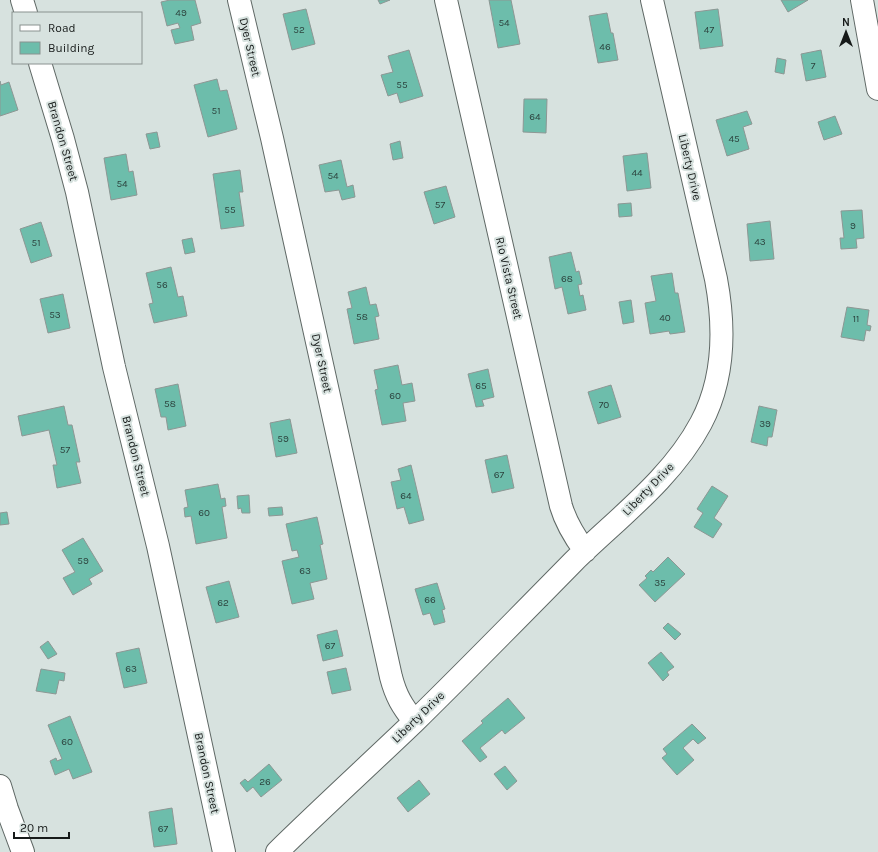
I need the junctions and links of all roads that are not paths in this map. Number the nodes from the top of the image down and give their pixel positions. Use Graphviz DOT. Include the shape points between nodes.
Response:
graph roads {
  1 [pos="22,0"];
  2 [pos="239,0"];
  3 [pos="446,0"];
  4 [pos="652,0"];
  5 [pos="862,0"];
  6 [pos="26,12"];
  7 [pos="40,64"];
  8 [pos="878,89"];
  9 [pos="585,551"];
  10 [pos="414,721"];
  11 [pos="0,786"];
  12 [pos="23,852"];
  13 [pos="224,852"];
  14 [pos="277,852"];
  1 -- 6 [label="street"];
  2 -- 10 [label="street, Dyer Street" via="391,677 396,695"];
  3 -- 9 [label="street, Rio Vista Street" via="561,506 565,520"];
  4 -- 9 [label="street, Liberty Drive" via="716,279 722,350 711,400 702,422 688,444 654,485"];
  5 -- 8 [label="street"];
  7 -- 13 [label="street, Brandon Street" via="77,192 114,367 158,546"];
  9 -- 10 [label="street, Liberty Drive"];
  10 -- 14 [label="street, Liberty Drive"];
  11 -- 12 [label="street"];
}
